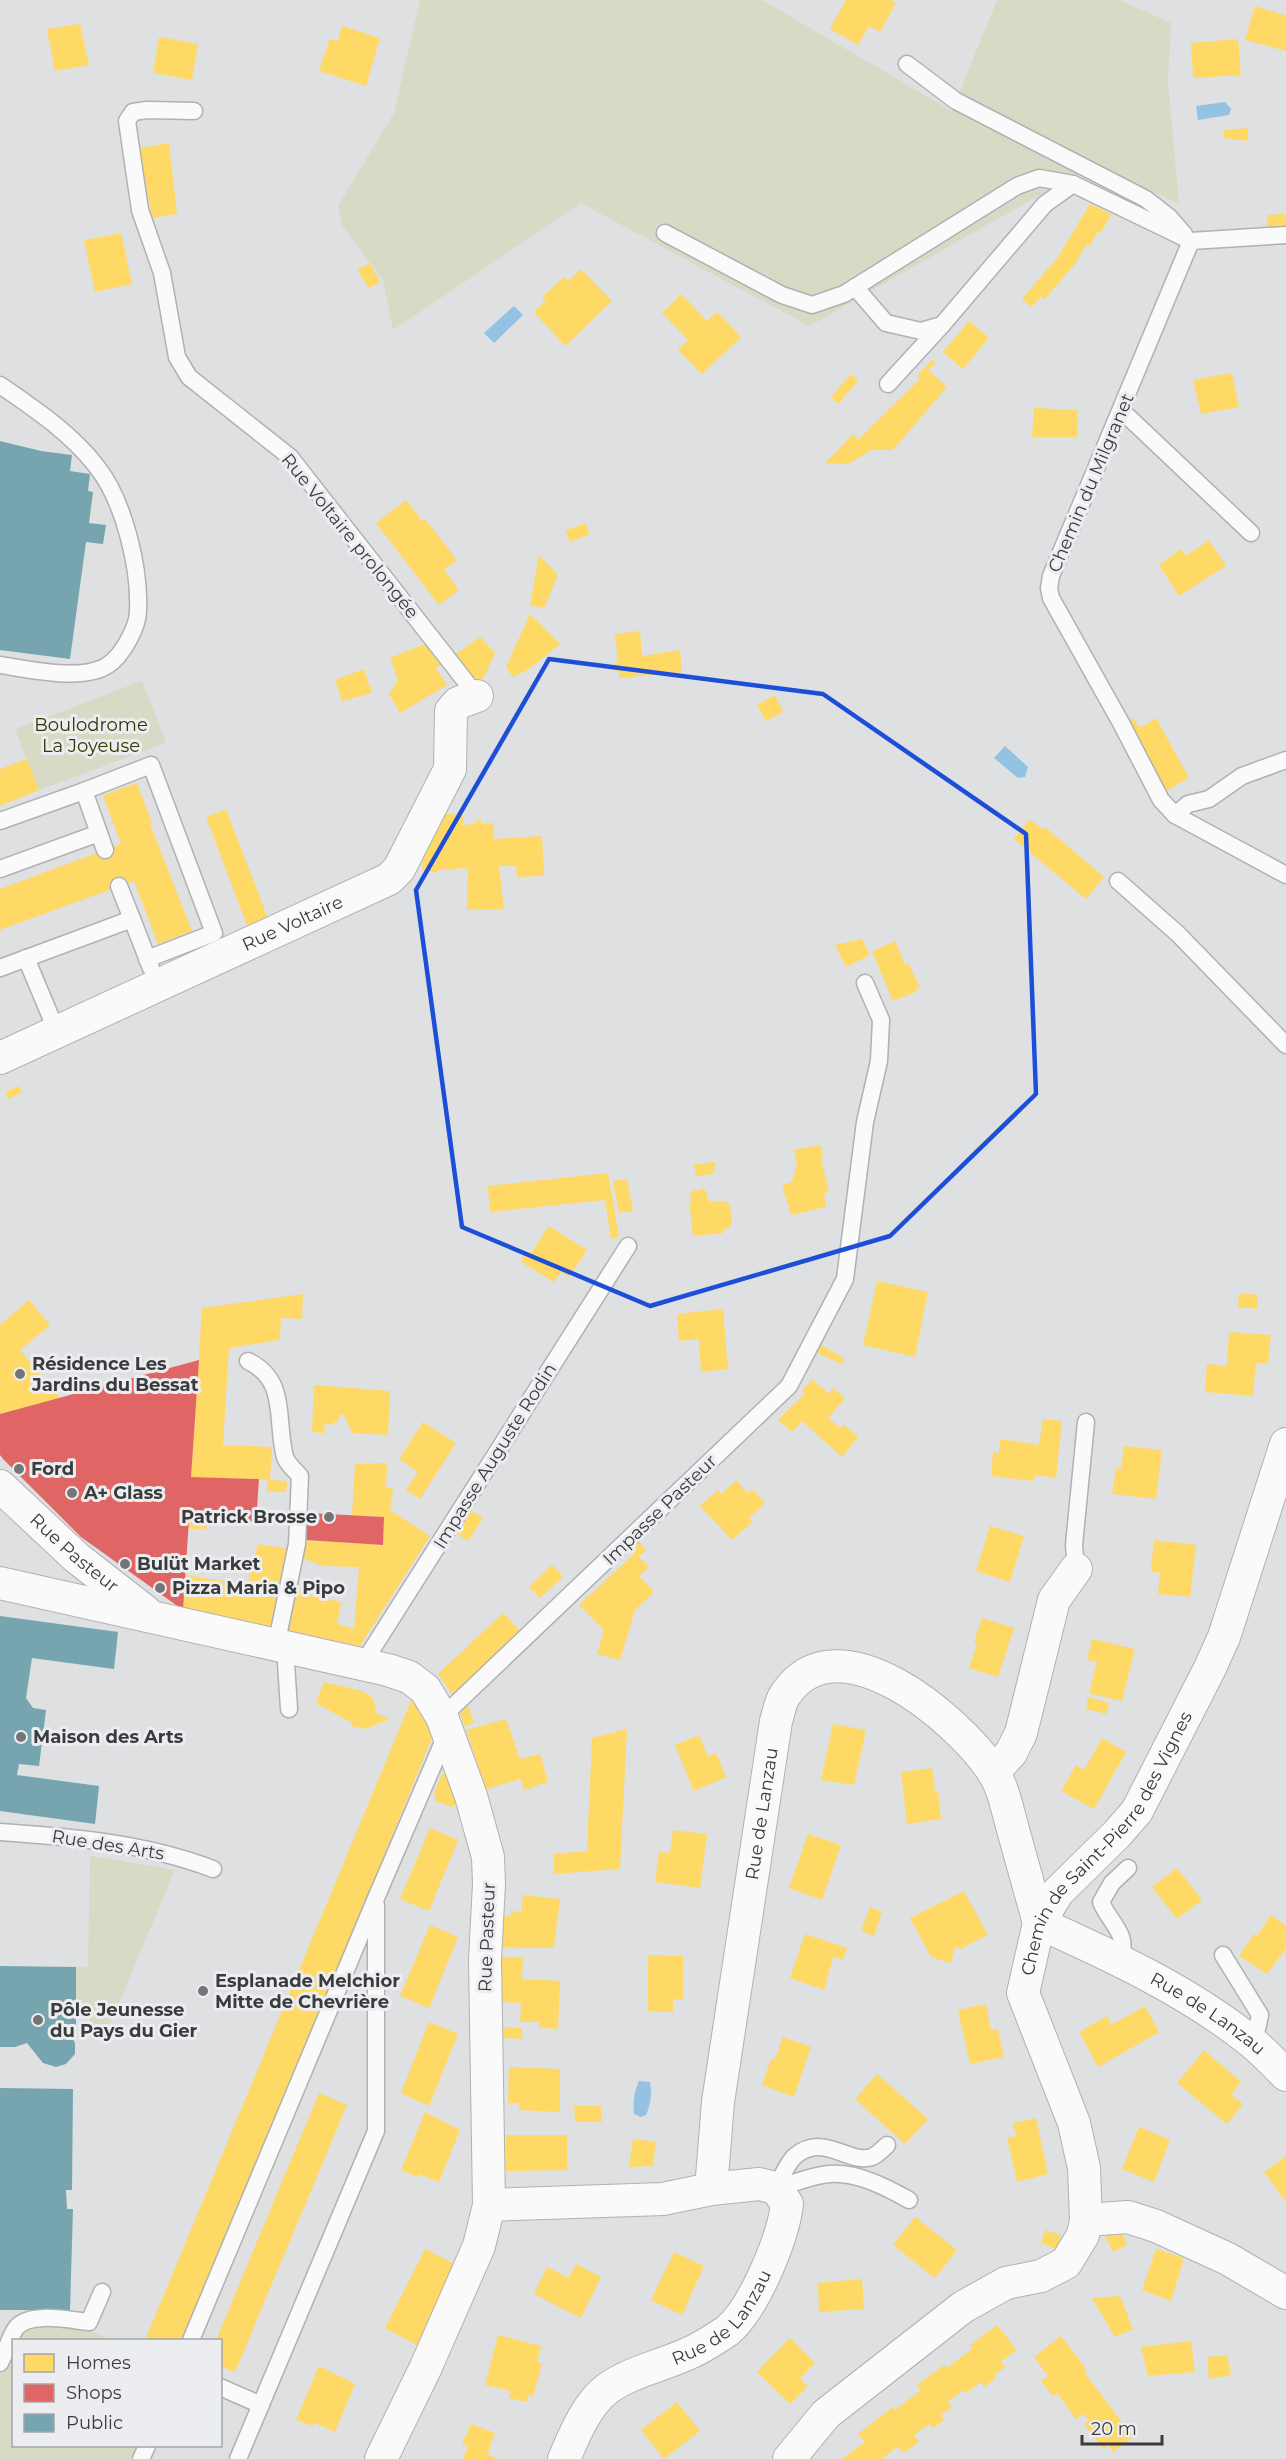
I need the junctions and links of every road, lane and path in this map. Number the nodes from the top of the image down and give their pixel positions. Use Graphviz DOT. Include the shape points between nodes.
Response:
graph roads {
  1 [pos="907,64"];
  2 [pos="194,111"];
  3 [pos="1072,184"];
  4 [pos="665,233"];
  5 [pos="1286,235"];
  6 [pos="1191,241"];
  7 [pos="855,287"];
  8 [pos="942,326"];
  9 [pos="888,384"];
  10 [pos="0,385"];
  11 [pos="1121,410"];
  12 [pos="1251,533"];
  13 [pos="0,665"];
  14 [pos="477,696"];
  15 [pos="1286,760"];
  16 [pos="84,791"];
  17 [pos="1175,815"];
  18 [pos="0,821"];
  19 [pos="99,833"];
  20 [pos="105,850"];
  21 [pos="0,869"];
  22 [pos="1286,875"];
  23 [pos="1118,881"];
  24 [pos="119,886"];
  25 [pos="132,920"];
  26 [pos="26,958"];
  27 [pos="0,968"];
  28 [pos="152,972"];
  29 [pos="865,983"];
  30 [pos="57,1032"];
  31 [pos="1286,1045"];
  32 [pos="6,1051"];
  33 [pos="627,1246"];
  34 [pos="248,1361"];
  35 [pos="1086,1422"];
  36 [pos="1286,1444"];
  37 [pos="0,1486"];
  38 [pos="1076,1569"];
  39 [pos="0,1583"];
  40 [pos="153,1617"];
  41 [pos="280,1646"];
  42 [pos="362,1665"];
  43 [pos="289,1709"];
  44 [pos="445,1724"];
  45 [pos="993,1772"];
  46 [pos="0,1832"];
  47 [pos="1128,1868"];
  48 [pos="213,1869"];
  49 [pos="376,1898"];
  50 [pos="1039,1923"];
  51 [pos="1223,1955"];
  52 [pos="1120,1960"];
  53 [pos="1250,2040"];
  54 [pos="1286,2075"];
  55 [pos="887,2145"];
  56 [pos="776,2188"];
  57 [pos="711,2189"];
  58 [pos="909,2200"];
  59 [pos="489,2205"];
  60 [pos="1086,2220"];
  61 [pos="102,2292"];
  62 [pos="1286,2292"];
  63 [pos="191,2339"];
  64 [pos="0,2363"];
  65 [pos="222,2388"];
  66 [pos="261,2405"];
  67 [pos="238,2459"];
  68 [pos="381,2459"];
  69 [pos="564,2459"];
  70 [pos="789,2459"];
  1 -- 6 [label="lane" via="956,101 1146,199"];
  2 -- 14 [label="lane, Rue Voltaire prolongée" via="133,112 126,122 140,210 162,273 181,367 290,457"];
  3 -- 6 [label="lane"];
  3 -- 7 [label="lane" via="1039,178 1017,186"];
  3 -- 8 [label="lane" via="1045,204"];
  4 -- 7 [label="lane" via="782,296 812,305"];
  5 -- 6 [label="lane"];
  6 -- 11 [label="lane, Chemin du Milgranet"];
  7 -- 8 [label="lane" via="886,323 921,331"];
  8 -- 9 [label="lane"];
  10 -- 13 [label="lane" via="80,446 99,470 121,510 134,567 138,613 123,652 107,666 66,673"];
  11 -- 12 [label="lane"];
  11 -- 17 [label="lane, Chemin du Milgranet" via="1049,588 1161,800"];
  14 -- 28 [label="street, Rue Voltaire" via="458,703 451,711 450,769 399,869 389,879"];
  15 -- 17 [label="lane" via="1242,776"];
  16 -- 18 [label="lane"];
  16 -- 19 [label="lane"];
  16 -- 28 [label="lane" via="151,765 214,933"];
  17 -- 22 [label="lane, Chemin du Milgranet"];
  19 -- 20 [label="lane"];
  19 -- 21 [label="lane"];
  23 -- 31 [label="lane" via="1178,934"];
  24 -- 25 [label="lane"];
  25 -- 26 [label="lane"];
  25 -- 28 [label="lane"];
  26 -- 27 [label="lane"];
  26 -- 30 [label="lane"];
  28 -- 30 [label="street, Rue Voltaire"];
  29 -- 44 [label="lane, Impasse Pasteur" via="881,1020 879,1061 866,1122 845,1279 789,1386"];
  30 -- 32 [label="street, Rue Voltaire"];
  33 -- 42 [label="lane, Impasse Auguste Rodin"];
  34 -- 41 [label="lane" via="262,1368 272,1380 285,1458 300,1476 297,1544"];
  35 -- 38 [label="lane" via="1074,1545"];
  36 -- 50 [label="street, Chemin de Saint-Pierre des Vignes" via="1224,1637 1137,1811 1058,1892"];
  37 -- 40 [label="street, Rue Pasteur" via="77,1558"];
  38 -- 45 [label="street" via="1054,1600 1022,1733 1011,1753"];
  39 -- 40 [label="street, Rue Pasteur"];
  40 -- 41 [label="street, Rue Pasteur"];
  41 -- 42 [label="street, Rue Pasteur"];
  41 -- 43 [label="lane"];
  42 -- 44 [label="street, Rue Pasteur" via="409,1677 425,1689"];
  44 -- 49 [label="lane"];
  44 -- 59 [label="street, Rue Pasteur" via="488,1857 485,1959"];
  45 -- 50 [label="street, Rue de Lanzau"];
  45 -- 57 [label="street, Rue de Lanzau" via="941,1715 889,1679 850,1666 824,1667 802,1677 784,1696 776,1721 718,2102"];
  46 -- 48 [label="lane, Rue des Arts" via="90,1838 172,1854"];
  47 -- 52 [label="lane" via="1112,1883 1101,1902 1124,1940"];
  49 -- 63 [label="lane"];
  49 -- 66 [label="lane" via="376,2131"];
  50 -- 52 [label="street, Rue de Lanzau"];
  50 -- 60 [label="street, Chemin de Saint-Pierre des Vignes" via="1023,1994 1074,2123 1084,2168"];
  51 -- 53 [label="lane" via="1260,2014"];
  52 -- 53 [label="street, Rue de Lanzau" via="1187,1997"];
  53 -- 54 [label="street, Rue de Lanzau"];
  55 -- 56 [label="lane" via="873,2156 861,2157 830,2148 810,2148 795,2157"];
  56 -- 57 [label="street" via="759,2184"];
  56 -- 58 [label="lane" via="830,2174 849,2175 887,2187"];
  56 -- 69 [label="street, Rue de Lanzau" via="787,2204 784,2224 755,2294 728,2330 689,2354 606,2390 580,2421"];
  57 -- 59 [label="street" via="663,2199"];
  59 -- 68 [label="street, Rue Pasteur" via="478,2246"];
  60 -- 62 [label="street" via="1128,2217 1156,2226 1228,2259"];
  60 -- 70 [label="street, Chemin de Saint-Pierre des Vignes" via="1083,2235 1066,2263 1041,2276 1006,2283 963,2307 826,2414"];
  61 -- 64 [label="lane" via="89,2322 51,2317 24,2321 15,2329"];
  65 -- 66 [label="lane"];
  66 -- 67 [label="lane"];
}
